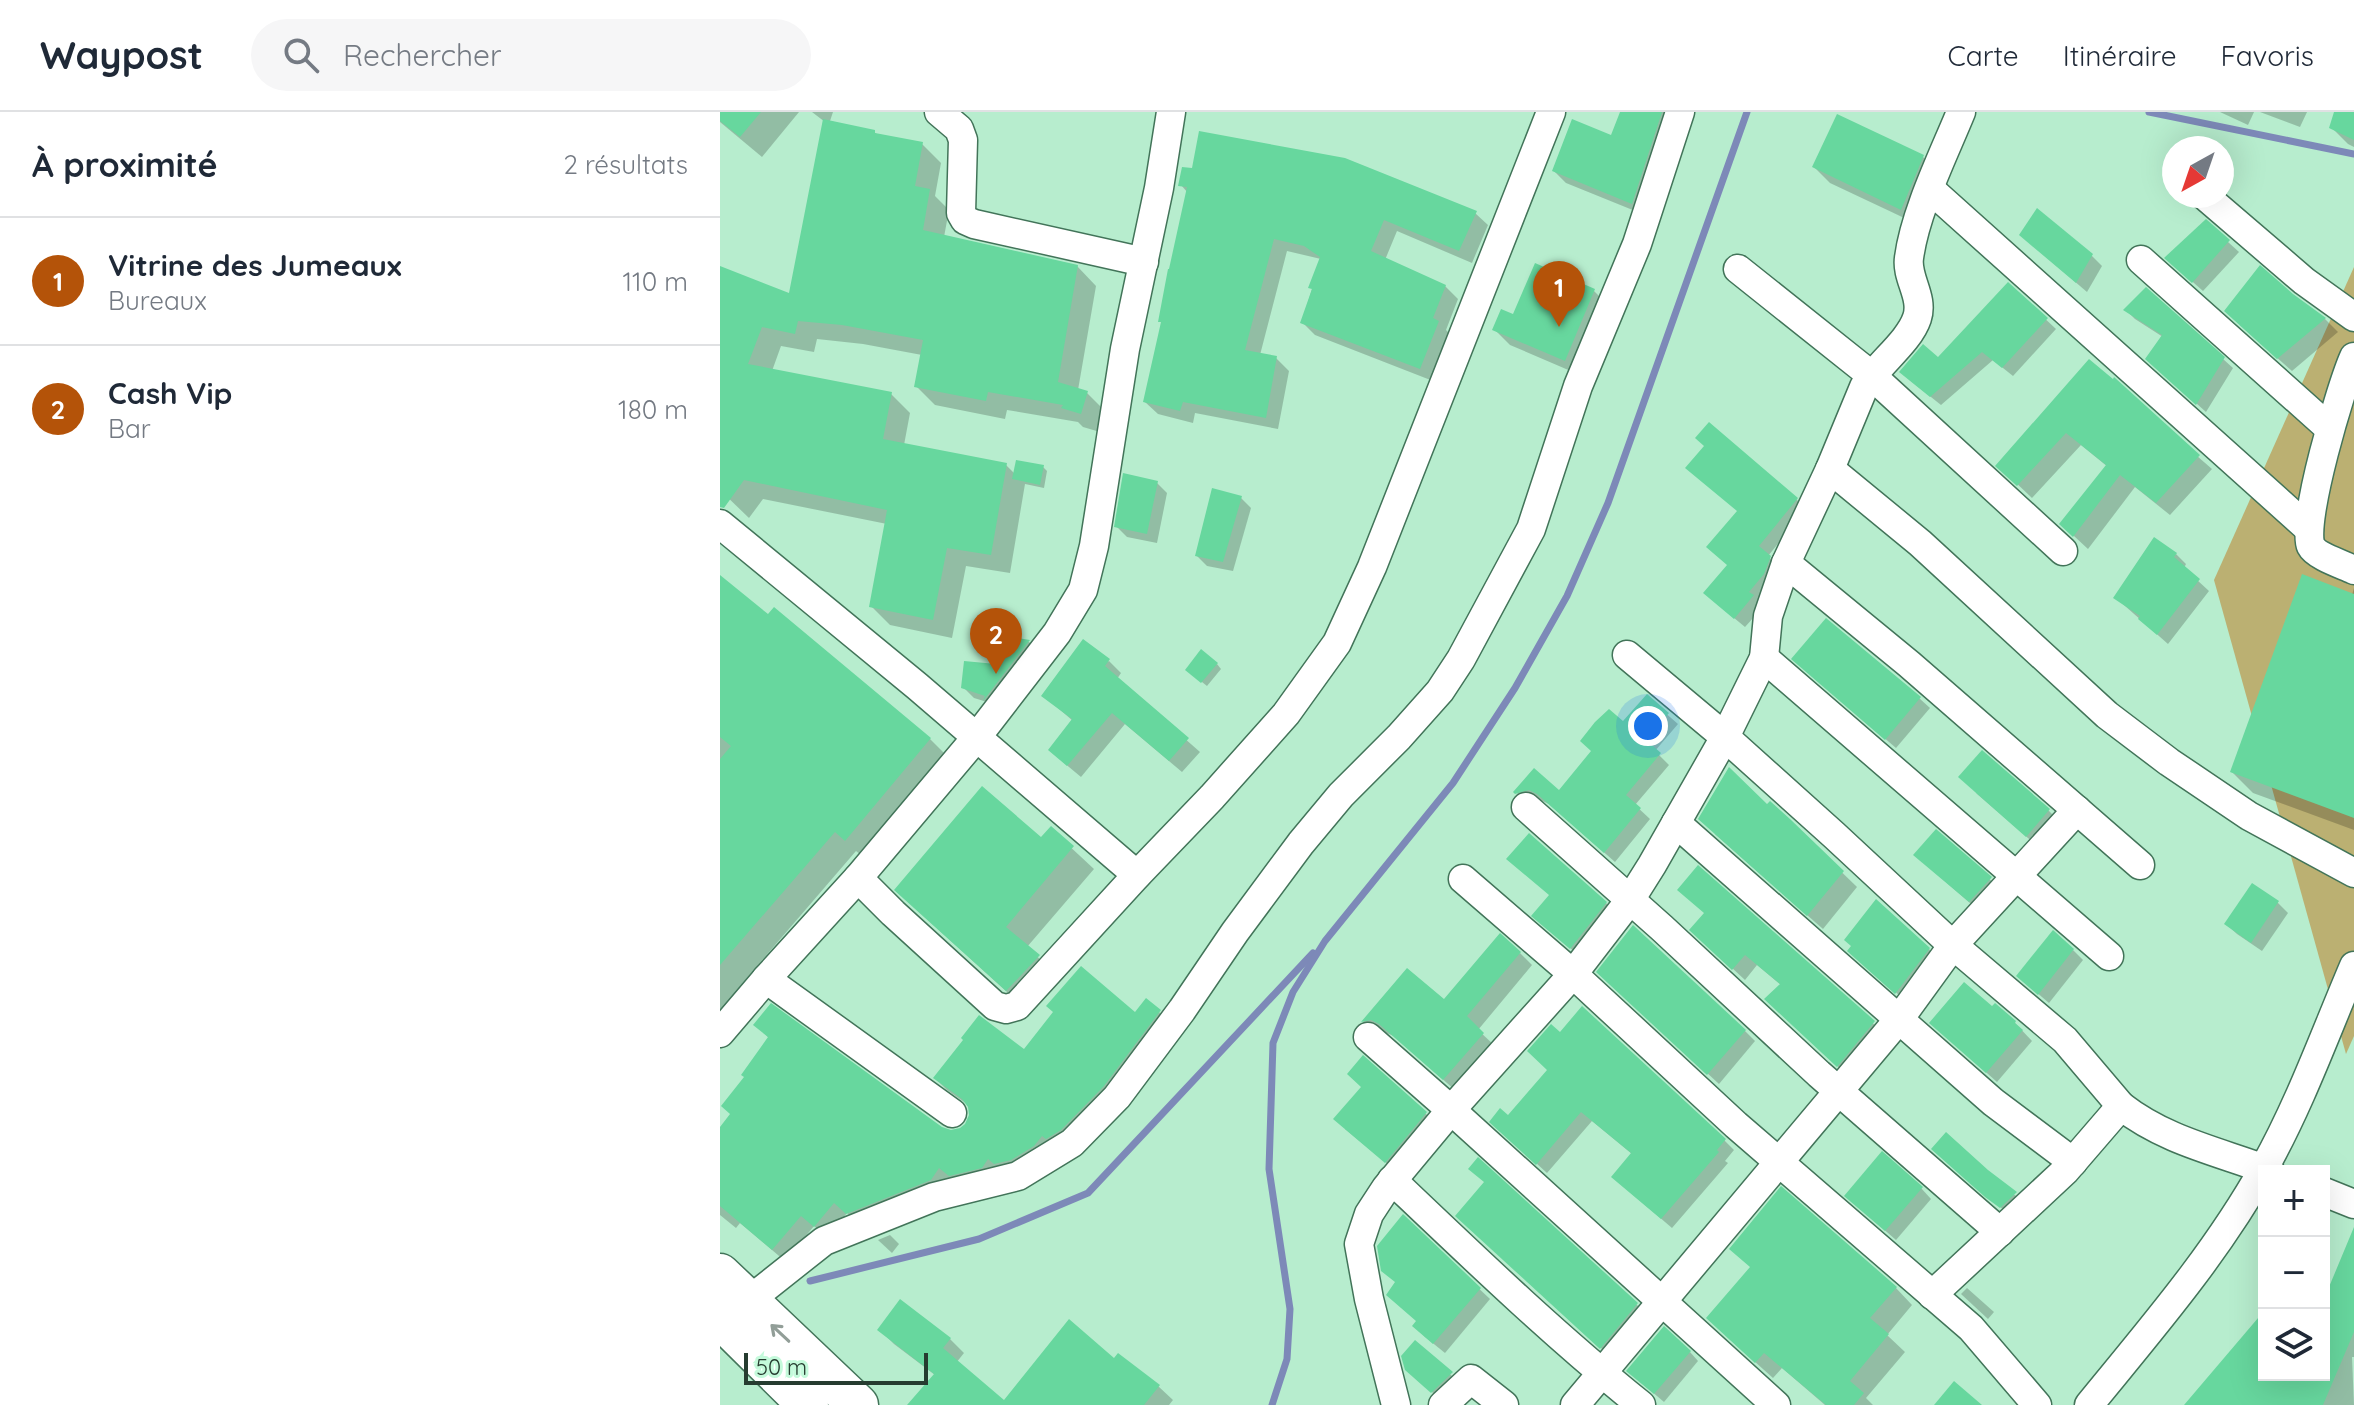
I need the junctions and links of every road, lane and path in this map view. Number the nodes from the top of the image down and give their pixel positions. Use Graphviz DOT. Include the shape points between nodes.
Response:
graph roads {
  1 [pos="939,112"];
  2 [pos="1171,112"];
  3 [pos="1551,112"];
  4 [pos="1680,112"];
  5 [pos="1961,112"];
  6 [pos="1930,189"];
  7 [pos="2219,208"];
  8 [pos="2141,260"];
  9 [pos="1144,262"];
  10 [pos="1738,269"];
  11 [pos="2354,317"];
  12 [pos="2354,357"];
  13 [pos="1871,375"];
  14 [pos="2329,428"];
  15 [pos="1830,469"];
  16 [pos="720,524"];
  17 [pos="2309,529"];
  18 [pos="2063,551"];
  19 [pos="1786,563"];
  20 [pos="2354,570"];
  21 [pos="1627,655"];
  22 [pos="1764,658"];
  23 [pos="1725,737"];
  24 [pos="976,738"];
  25 [pos="1526,807"];
  26 [pos="2077,810"];
  27 [pos="1676,823"];
  28 [pos="2140,865"];
  29 [pos="2354,873"];
  30 [pos="1137,875"];
  31 [pos="2017,876"];
  32 [pos="858,878"];
  33 [pos="1463,879"];
  34 [pos="1630,900"];
  35 [pos="1953,945"];
  36 [pos="2109,956"];
  37 [pos="2354,966"];
  38 [pos="1573,974"];
  39 [pos="766,979"];
  40 [pos="1900,1018"];
  41 [pos="720,1033"];
  42 [pos="1368,1037"];
  43 [pos="1838,1091"];
  44 [pos="2121,1106"];
  45 [pos="1451,1110"];
  46 [pos="952,1113"];
  47 [pos="1778,1162"];
  48 [pos="2073,1162"];
  49 [pos="2269,1165"];
  50 [pos="2258,1167"];
  51 [pos="1392,1180"];
  52 [pos="2258,1183"];
  53 [pos="2330,1194"];
  54 [pos="2354,1204"];
  55 [pos="2000,1232"];
  56 [pos="1932,1295"];
  57 [pos="729,1298"];
  58 [pos="1663,1303"];
  59 [pos="1602,1374"];
  60 [pos="808,1405"];
  61 [pos="858,1405"];
  62 [pos="1396,1405"];
  63 [pos="1443,1405"];
  64 [pos="1504,1405"];
  65 [pos="1575,1405"];
  66 [pos="1641,1405"];
  67 [pos="1776,1405"];
  68 [pos="2037,1405"];
  69 [pos="2089,1405"];
  1 -- 9 [label="street" via="959,129 963,140 965,220"];
  2 -- 9 [label="street"];
  3 -- 30 [label="street" via="1378,553 1337,643 1286,714"];
  4 -- 57 [label="street" via="1531,529 1461,659 1440,691 1301,843 1117,1097 1072,1143 1018,1176 934,1197 824,1241"];
  5 -- 6 [label="street"];
  6 -- 13 [label="street" via="1908,261 1918,294 1917,317"];
  6 -- 17 [label="street"];
  7 -- 11 [label="street"];
  8 -- 14 [label="street"];
  9 -- 24 [label="street" via="1083,590 1057,633"];
  10 -- 13 [label="street"];
  12 -- 14 [label="street"];
  13 -- 15 [label="street"];
  13 -- 18 [label="street"];
  14 -- 17 [label="street"];
  15 -- 19 [label="street"];
  15 -- 29 [label="street" via="1920,543 2107,715 2249,816"];
  16 -- 24 [label="street"];
  17 -- 20 [label="street" via="2316,552"];
  19 -- 22 [label="street" via="1768,616"];
  19 -- 26 [label="street"];
  21 -- 23 [label="street"];
  22 -- 23 [label="street"];
  22 -- 31 [label="street"];
  23 -- 27 [label="street"];
  23 -- 35 [label="street"];
  24 -- 30 [label="street"];
  24 -- 32 [label="street"];
  25 -- 34 [label="street"];
  26 -- 28 [label="street"];
  26 -- 31 [label="street"];
  27 -- 34 [label="street"];
  27 -- 40 [label="street"];
  30 -- 32 [label="street" via="1017,1006 1006,1009 995,1006"];
  31 -- 35 [label="street"];
  31 -- 36 [label="street"];
  32 -- 39 [label="street"];
  33 -- 38 [label="street"];
  34 -- 38 [label="street"];
  34 -- 43 [label="street"];
  35 -- 40 [label="street"];
  35 -- 44 [label="street" via="2065,1040"];
  37 -- 49 [label="street"];
  38 -- 45 [label="street"];
  38 -- 47 [label="street"];
  39 -- 41 [label="street"];
  39 -- 46 [label="street"];
  40 -- 43 [label="street"];
  40 -- 48 [label="street" via="1993,1102"];
  42 -- 45 [label="street"];
  43 -- 47 [label="street"];
  43 -- 55 [label="street"];
  44 -- 48 [label="street"];
  44 -- 50 [label="street" via="2144,1124"];
  45 -- 51 [label="street"];
  45 -- 58 [label="street"];
  47 -- 56 [label="street"];
  47 -- 58 [label="street"];
  48 -- 55 [label="street"];
  51 -- 59 [label="street"];
  51 -- 62 [label="street" via="1369,1214 1359,1244"];
  52 -- 69 [label="street"];
  53 -- 54 [label="street"];
  55 -- 56 [label="street"];
  56 -- 68 [label="street" via="1971,1328"];
  57 -- 60 [label="main road"];
  61 -- 57 [label="main road, one-way"];
  58 -- 59 [label="street"];
  58 -- 67 [label="street"];
  59 -- 65 [label="street"];
  59 -- 66 [label="street"];
  63 -- 64 [label="street" via="1471,1379"];
}
